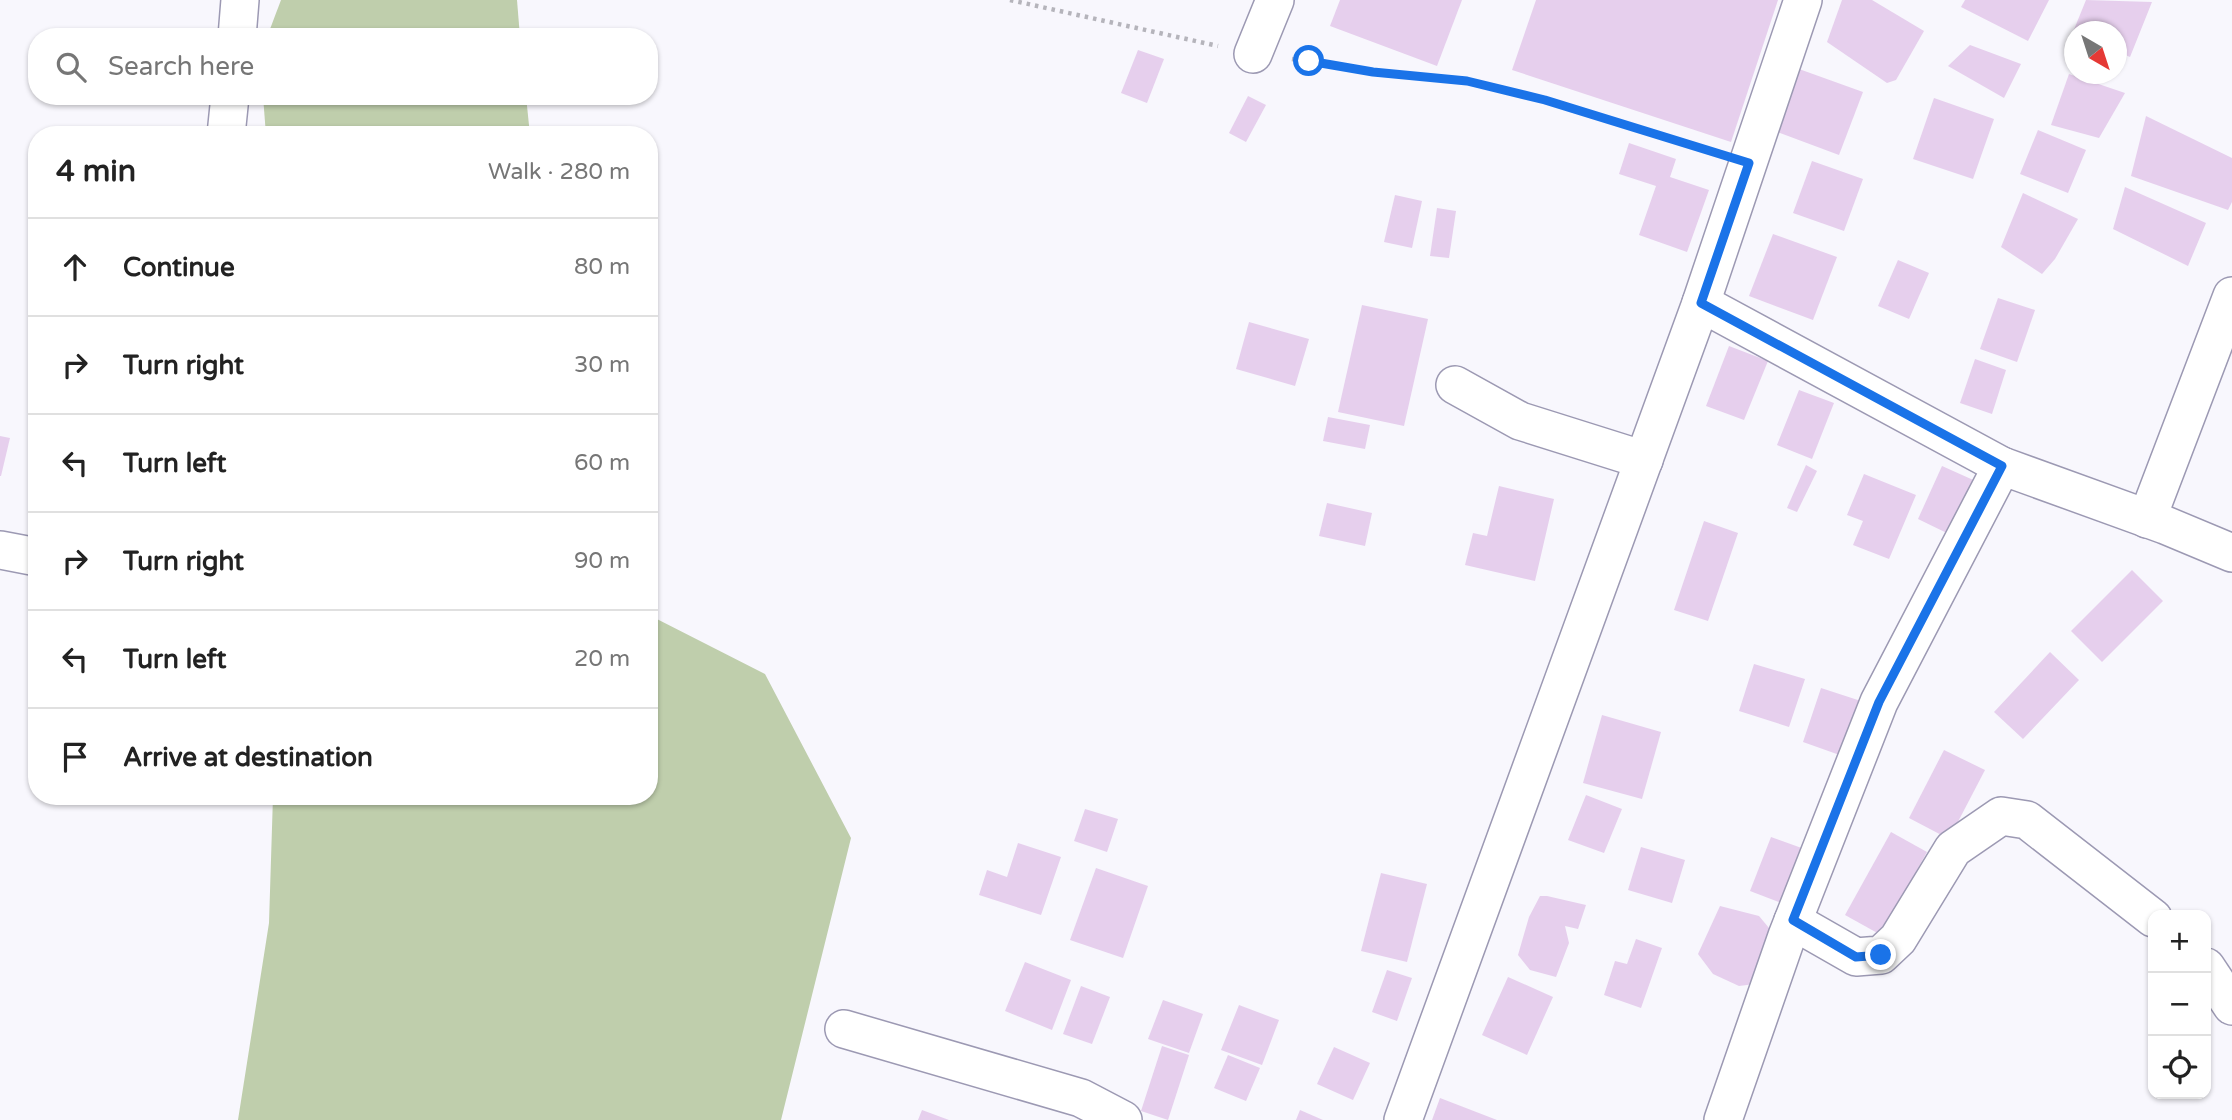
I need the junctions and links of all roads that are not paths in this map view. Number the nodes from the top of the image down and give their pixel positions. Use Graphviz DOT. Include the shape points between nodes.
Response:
graph roads {
  1 [pos="1275,0"];
  2 [pos="1803,0"];
  3 [pos="1253,54"];
  4 [pos="229,105"];
  5 [pos="227,126"];
  6 [pos="2232,296"];
  7 [pos="1701,303"];
  8 [pos="1455,386"];
  9 [pos="1644,460"];
  10 [pos="2002,466"];
  11 [pos="2147,519"];
  12 [pos="0,550"];
  13 [pos="2232,553"];
  14 [pos="28,555"];
  15 [pos="2148,914"];
  16 [pos="1793,920"];
  17 [pos="2210,973"];
  18 [pos="2232,1006"];
  19 [pos="844,1029"];
  20 [pos="1123,1120"];
  21 [pos="1403,1120"];
  22 [pos="1723,1120"];
  1 -- 3 [label="street"];
  2 -- 7 [label="street"];
  4 -- 5 [label="street"];
  6 -- 11 [label="street"];
  7 -- 9 [label="street"];
  7 -- 10 [label="street"];
  8 -- 9 [label="street" via="1520,421"];
  9 -- 21 [label="street"];
  10 -- 11 [label="street"];
  10 -- 16 [label="street" via="1879,702"];
  11 -- 13 [label="street"];
  12 -- 14 [label="street"];
  15 -- 16 [label="street" via="2027,820 2001,816 1953,849 1898,939 1881,955 1856,957"];
  16 -- 22 [label="street"];
  17 -- 18 [label="street"];
  19 -- 20 [label="street" via="1081,1098"];
}
